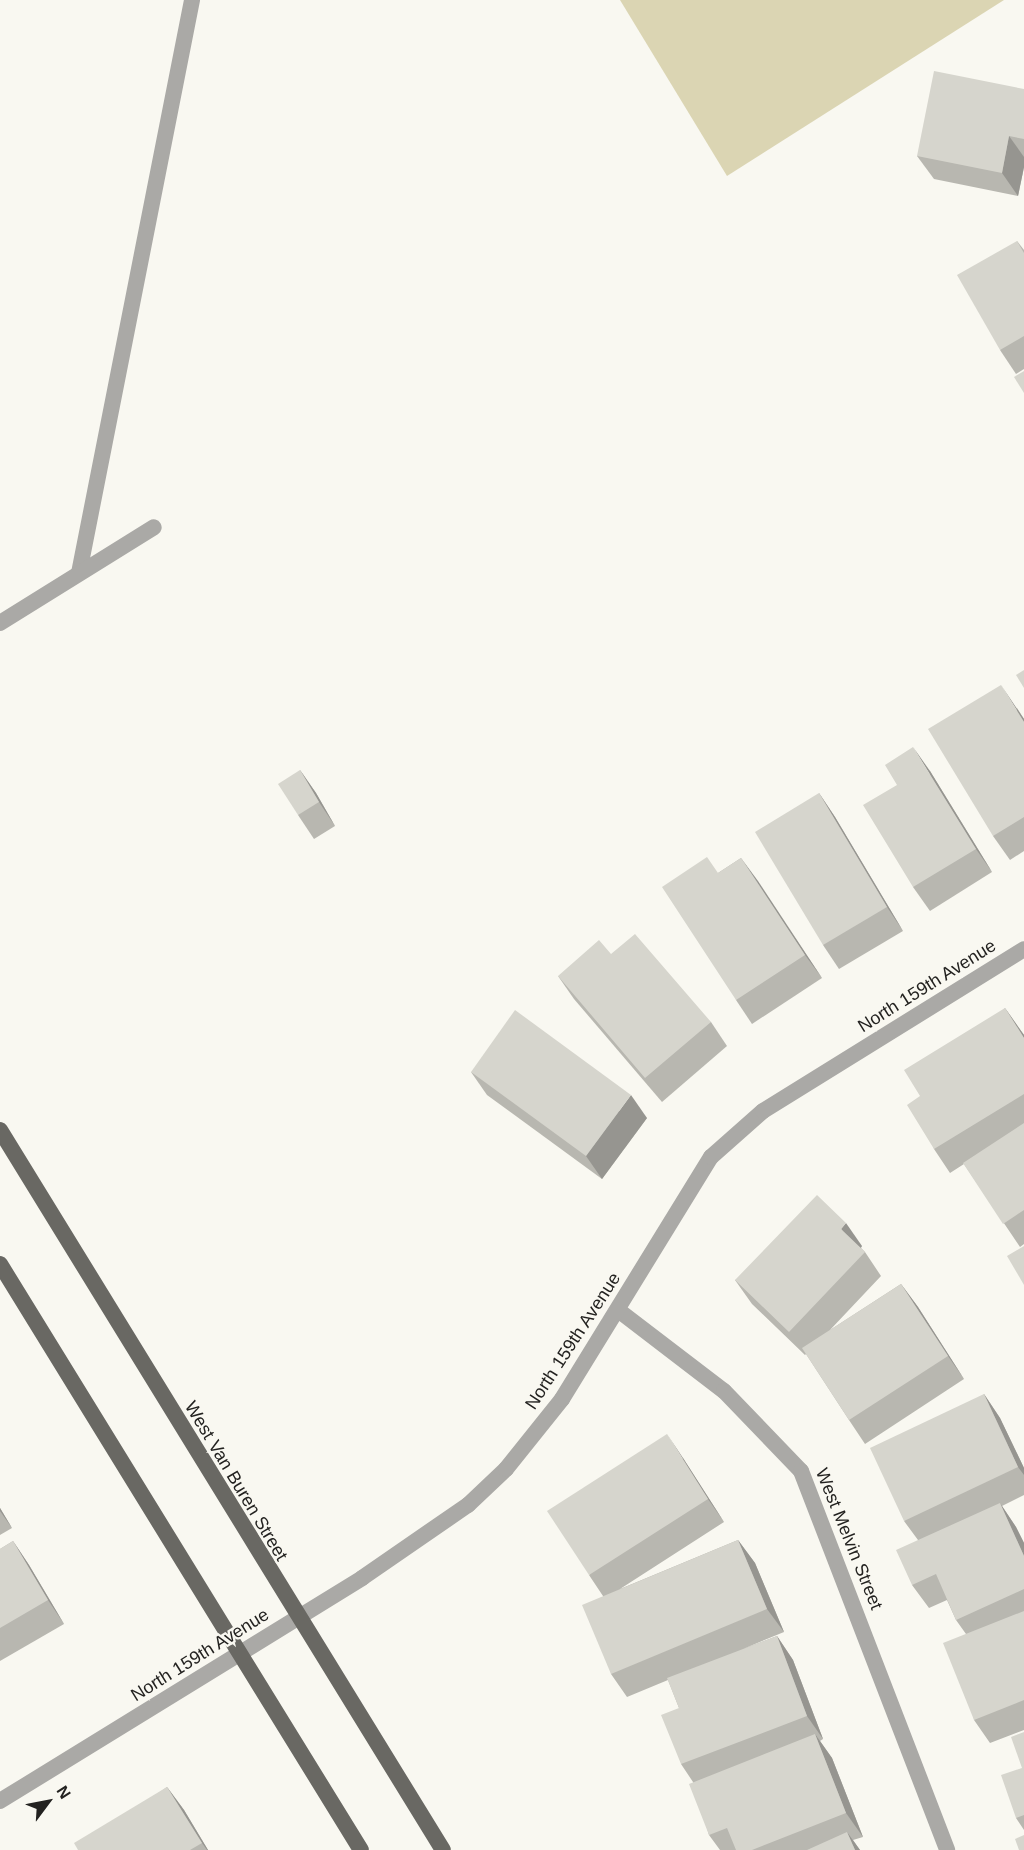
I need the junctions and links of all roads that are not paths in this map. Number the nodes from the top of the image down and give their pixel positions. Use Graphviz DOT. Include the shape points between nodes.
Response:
graph roads {
  1 [pos="192,0"];
  2 [pos="154,526"];
  3 [pos="79,573"];
  4 [pos="0,622"];
  5 [pos="1024,949"];
  6 [pos="0,1130"];
  7 [pos="0,1264"];
  8 [pos="618,1310"];
  9 [pos="297,1618"];
  10 [pos="239,1654"];
  11 [pos="0,1801"];
  12 [pos="361,1850"];
  13 [pos="443,1850"];
  14 [pos="947,1850"];
  1 -- 3 [label="street"];
  2 -- 3 [label="street"];
  3 -- 4 [label="street"];
  5 -- 8 [label="street, North 159th Avenue" via="763,1111 711,1157"];
  6 -- 9 [label="main road, West Van Buren Street"];
  7 -- 10 [label="main road"];
  8 -- 9 [label="street, North 159th Avenue" via="562,1399 506,1469 432,1532"];
  8 -- 14 [label="street, West Melvin Street" via="724,1391 801,1471"];
  9 -- 10 [label="street, North 159th Avenue"];
  9 -- 13 [label="main road, West Van Buren Street"];
  10 -- 11 [label="street, North 159th Avenue"];
  10 -- 12 [label="main road"];
}
